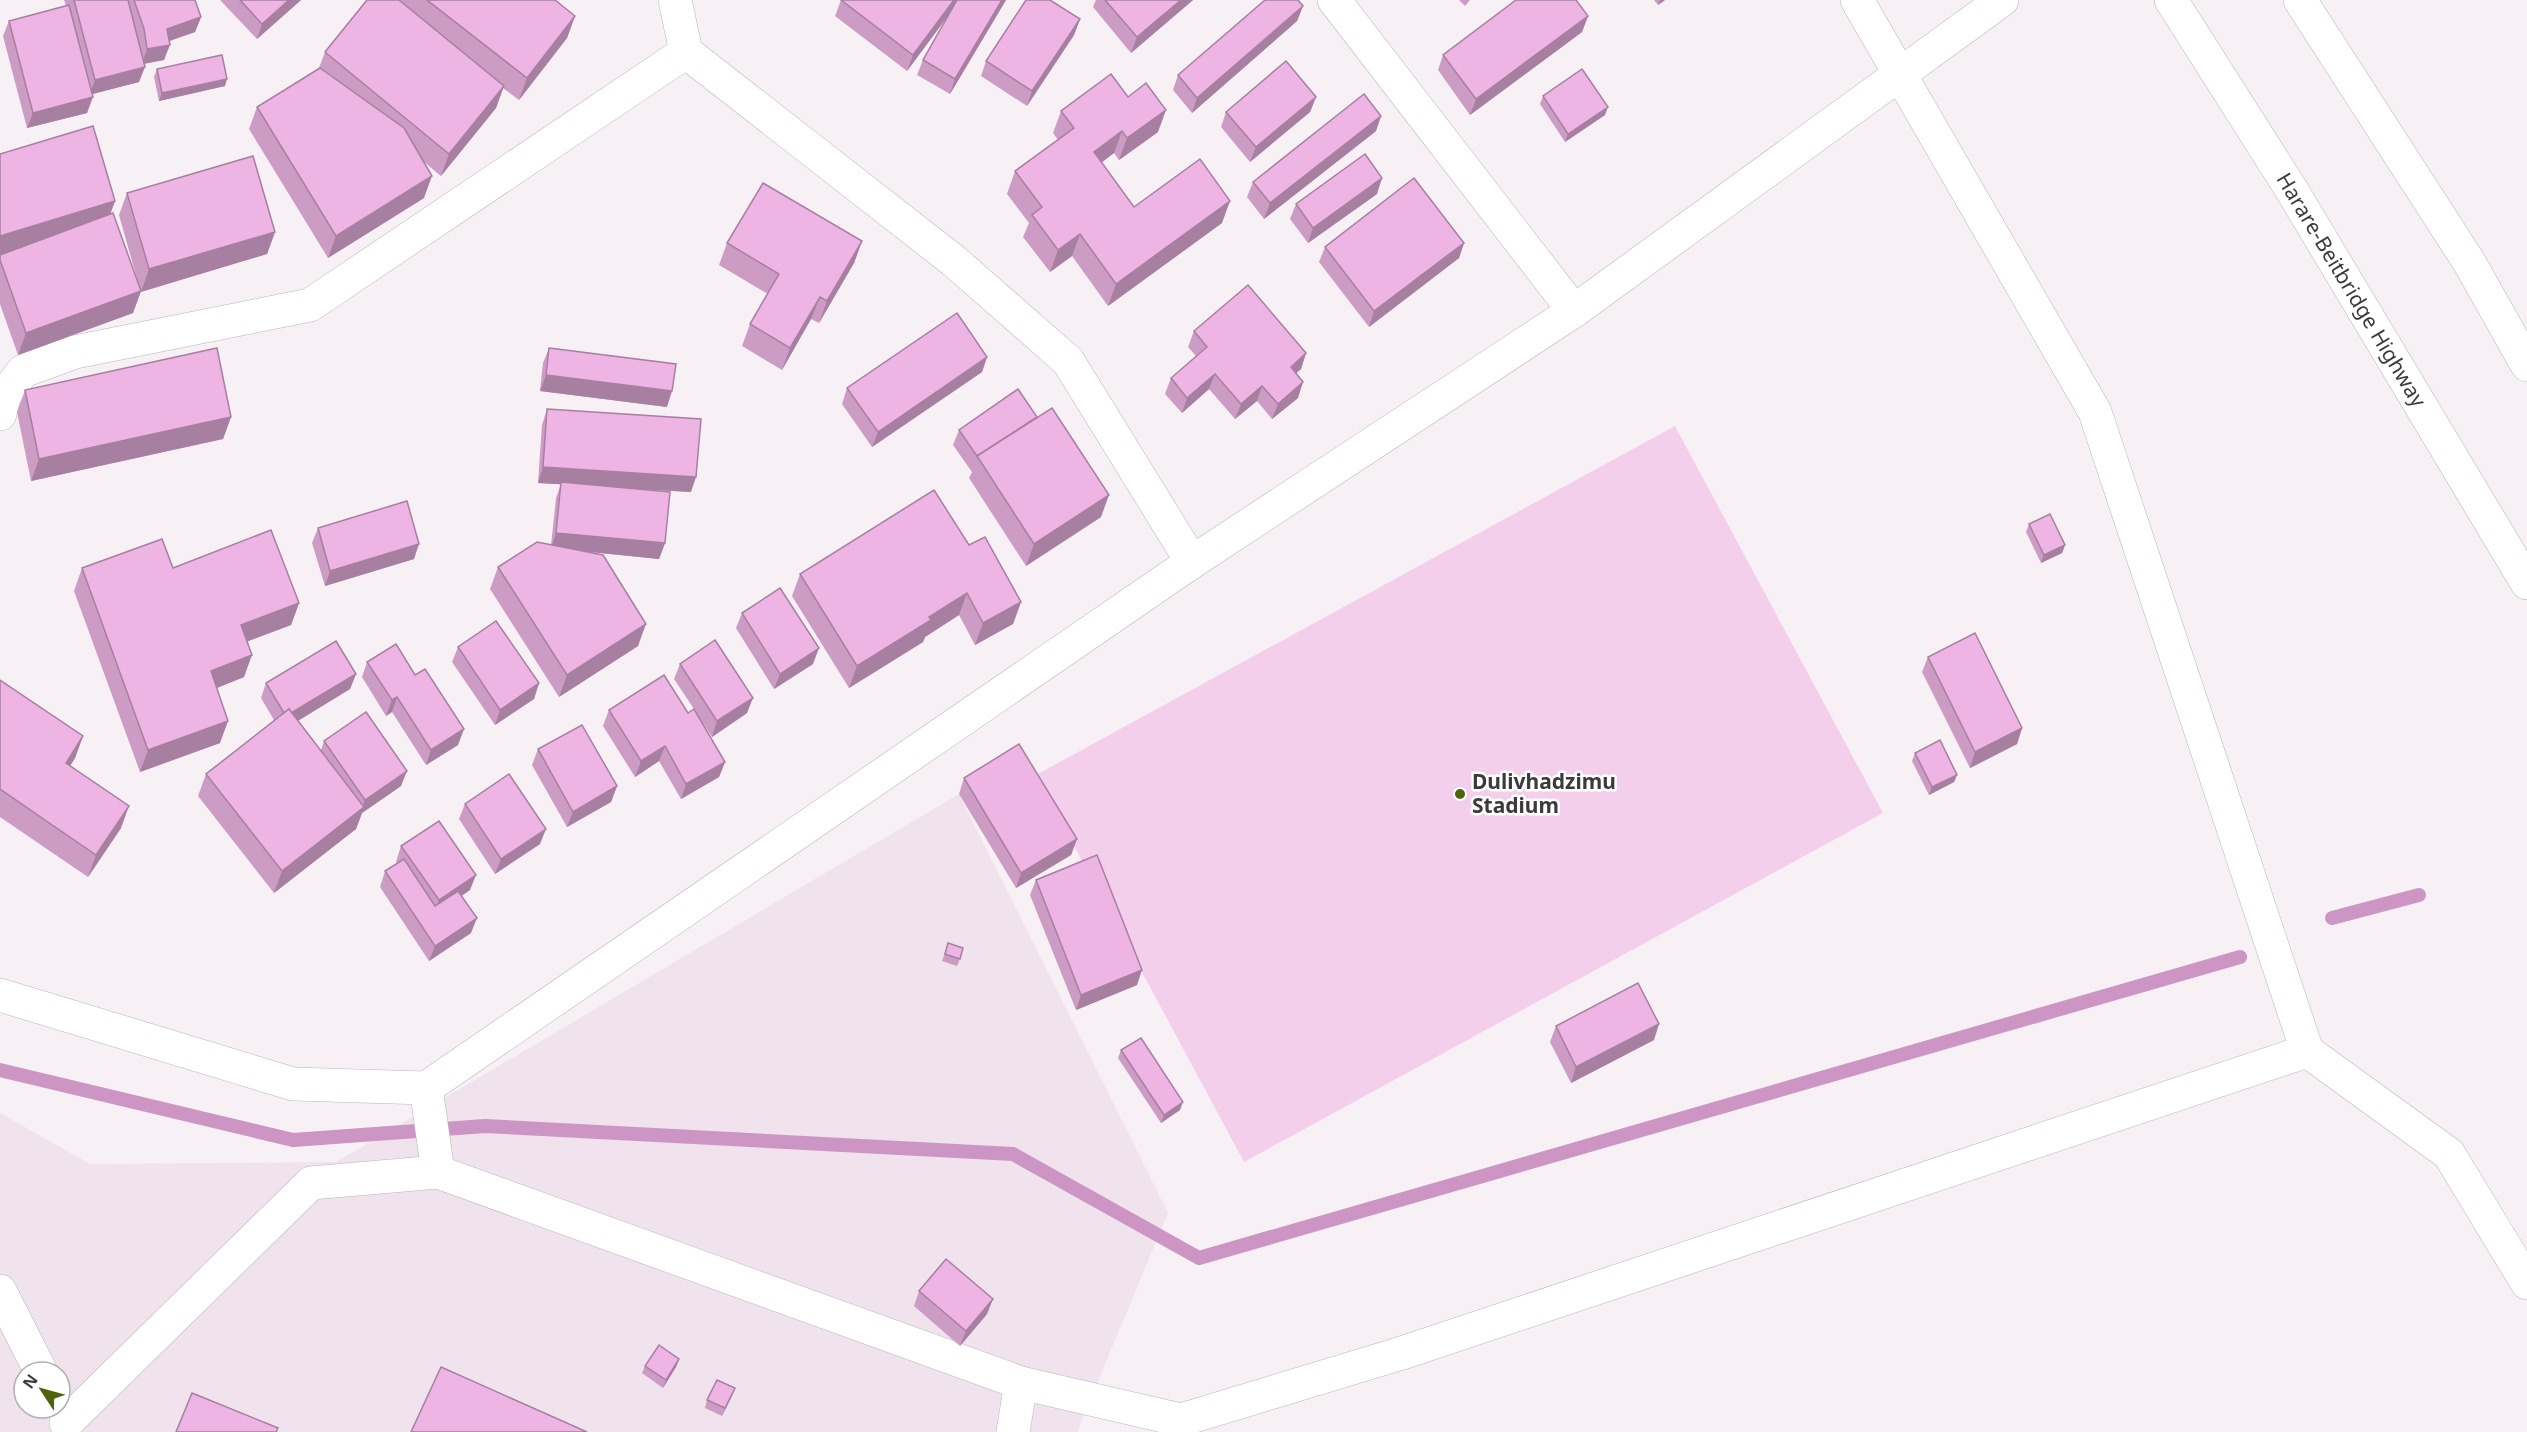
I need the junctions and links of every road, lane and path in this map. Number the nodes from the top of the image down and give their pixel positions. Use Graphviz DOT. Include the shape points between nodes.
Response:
graph roads {
  1 [pos="675,0"];
  2 [pos="1334,0"];
  3 [pos="1857,0"];
  4 [pos="2002,0"];
  5 [pos="2171,0"];
  6 [pos="2300,0"];
  7 [pos="686,52"];
  8 [pos="1900,74"];
  9 [pos="1574,311"];
  10 [pos="2527,365"];
  11 [pos="0,414"];
  12 [pos="1192,562"];
  13 [pos="2527,583"];
  14 [pos="0,995"];
  15 [pos="2307,1051"];
  16 [pos="432,1130"];
  17 [pos="2527,1283"];
  18 [pos="0,1291"];
  19 [pos="35,1360"];
  20 [pos="1021,1383"];
  21 [pos="62,1421"];
  22 [pos="1013,1432"];
  1 -- 7 [label="main road"];
  2 -- 9 [label="main road"];
  3 -- 8 [label="main road"];
  4 -- 8 [label="main road"];
  5 -- 13 [label="main road, Harare-Beitbridge Highway" via="2291,189"];
  6 -- 10 [label="main road" via="2469,262"];
  7 -- 11 [label="main road" via="310,305 75,352 23,371 4,396"];
  7 -- 12 [label="main road" via="954,261 1068,361"];
  8 -- 9 [label="main road"];
  8 -- 15 [label="main road" via="2095,412"];
  9 -- 12 [label="main road"];
  12 -- 16 [label="main road"];
  14 -- 16 [label="main road"];
  15 -- 17 [label="main road" via="2449,1154"];
  15 -- 20 [label="main road" via="1402,1353 1181,1420"];
  16 -- 20 [label="main road"];
  16 -- 21 [label="main road" via="311,1183"];
  18 -- 19 [label="main road"];
  20 -- 22 [label="main road"];
}
